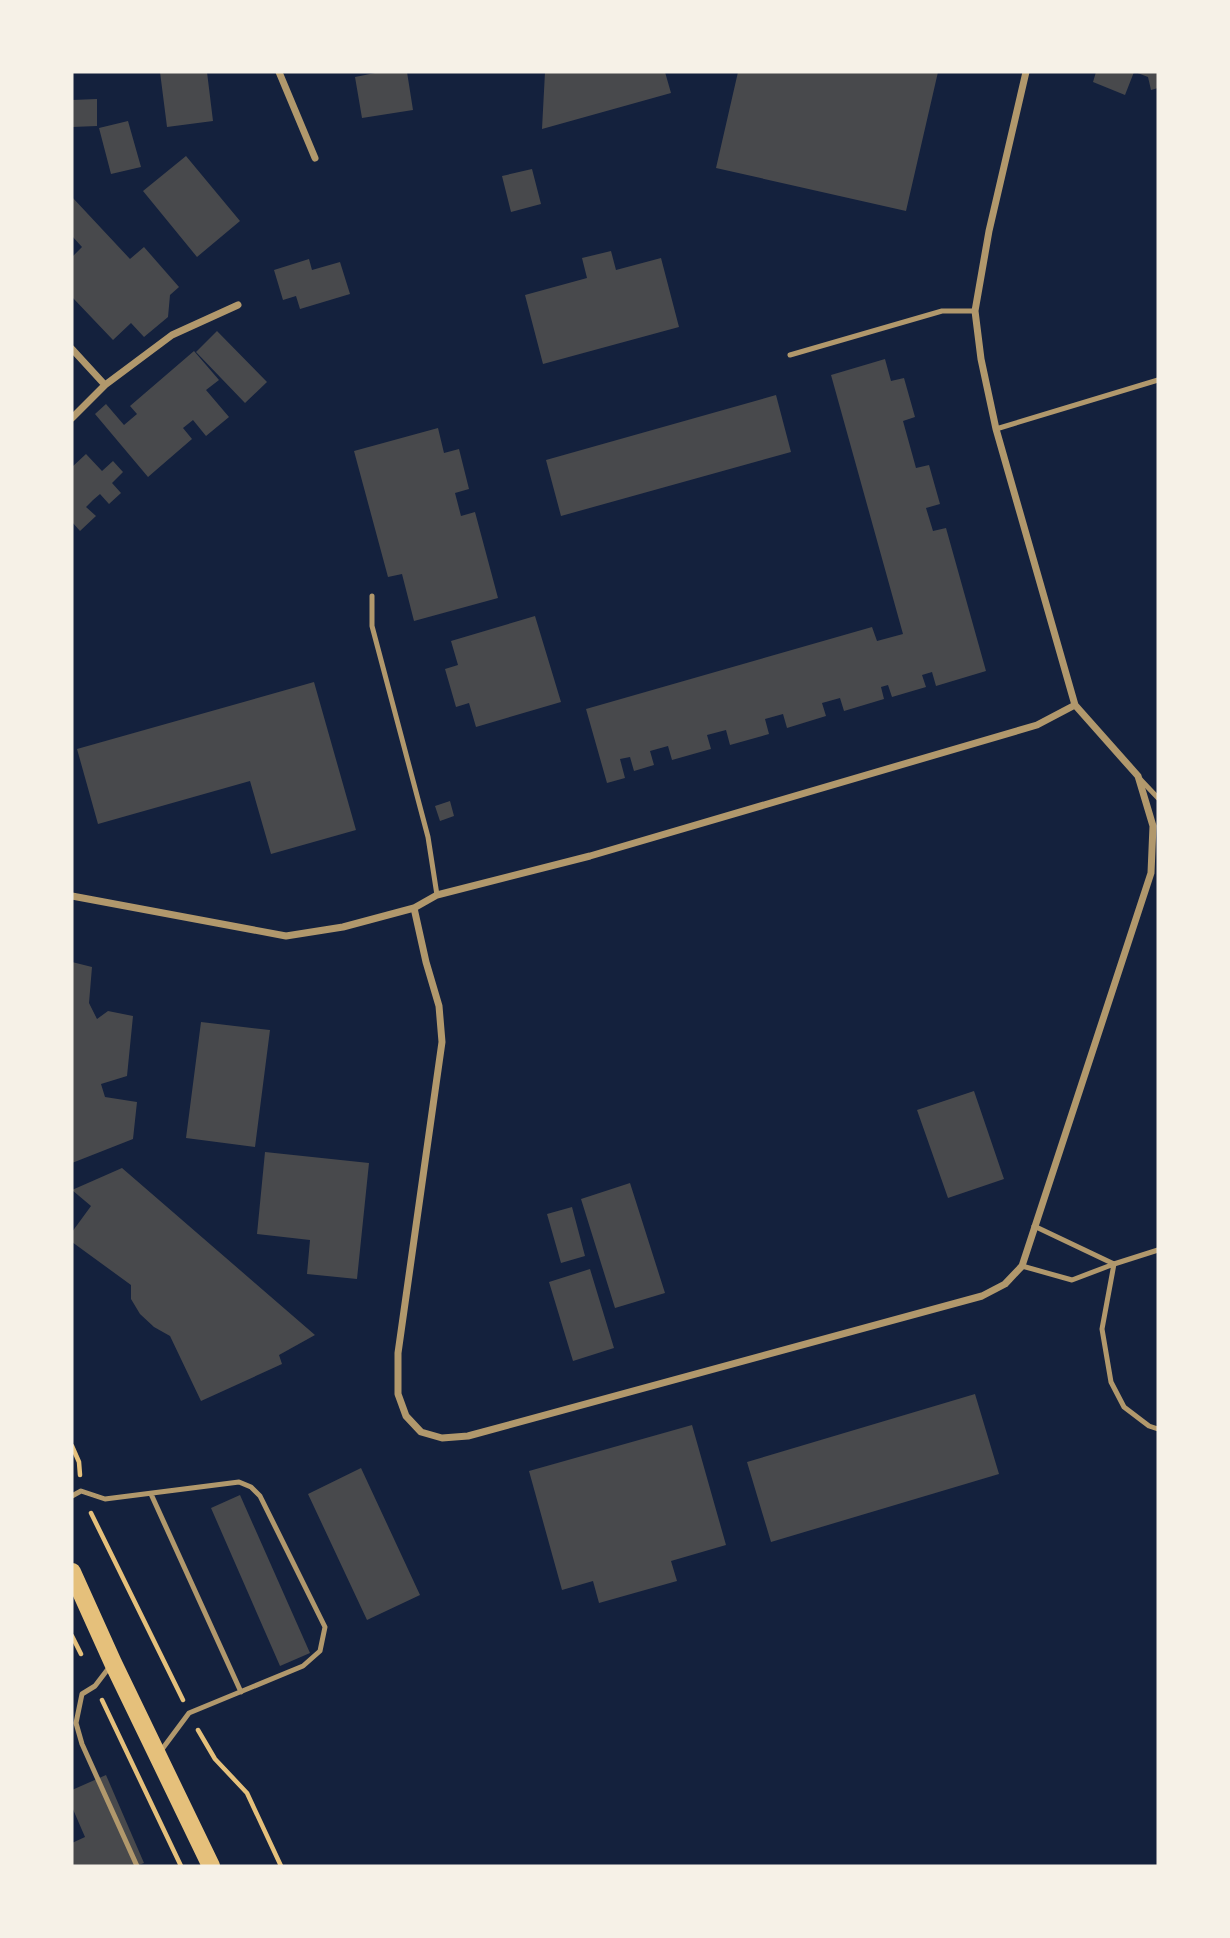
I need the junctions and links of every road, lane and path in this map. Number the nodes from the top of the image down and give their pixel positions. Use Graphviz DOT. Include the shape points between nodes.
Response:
graph roads {
  1 [pos="279,72"];
  2 [pos="1026,72"];
  3 [pos="315,158"];
  4 [pos="239,305"];
  5 [pos="975,312"];
  6 [pos="72,349"];
  7 [pos="790,355"];
  8 [pos="1158,380"];
  9 [pos="105,385"];
  10 [pos="72,418"];
  11 [pos="996,429"];
  12 [pos="372,596"];
  13 [pos="1075,705"];
  14 [pos="1138,776"];
  15 [pos="1158,799"];
  16 [pos="437,895"];
  17 [pos="72,896"];
  18 [pos="414,908"];
  19 [pos="1034,1226"];
  20 [pos="1158,1250"];
  21 [pos="1114,1264"];
  22 [pos="1022,1266"];
  23 [pos="1158,1429"];
  24 [pos="72,1446"];
  25 [pos="79,1462"];
  26 [pos="151,1494"];
  27 [pos="72,1496"];
  28 [pos="91,1513"];
  29 [pos="72,1572"];
  30 [pos="72,1636"];
  31 [pos="79,1650"];
  32 [pos="113,1663"];
  33 [pos="241,1692"];
  34 [pos="189,1713"];
  35 [pos="111,1720"];
  36 [pos="158,1754"];
  37 [pos="137,1866"];
  38 [pos="181,1866"];
  39 [pos="211,1866"];
  40 [pos="281,1866"];
  1 -- 3 [label="street"];
  2 -- 5 [label="street"];
  4 -- 9 [label="street" via="172,335"];
  5 -- 7 [label="lane" via="942,312"];
  5 -- 11 [label="street"];
  6 -- 9 [label="street"];
  8 -- 11 [label="lane"];
  9 -- 10 [label="street"];
  11 -- 13 [label="street"];
  12 -- 16 [label="lane" via="372,626 428,837"];
  13 -- 14 [label="street"];
  13 -- 16 [label="street" via="1037,725 590,856"];
  14 -- 15 [label="lane"];
  14 -- 19 [label="street" via="1153,826 1151,873"];
  16 -- 18 [label="street"];
  17 -- 18 [label="street" via="286,936"];
  18 -- 22 [label="street" via="439,1006 442,1042 398,1353 398,1394 406,1416 421,1432 442,1438 468,1436 982,1296 1005,1284"];
  19 -- 21 [label="lane"];
  19 -- 22 [label="street"];
  20 -- 21 [label="lane"];
  21 -- 22 [label="lane" via="1072,1280"];
  21 -- 23 [label="lane" via="1102,1329 1111,1382 1124,1407"];
  24 -- 25 [label="path"];
  26 -- 27 [label="lane" via="105,1499 81,1491"];
  26 -- 33 [label="lane"];
  26 -- 33 [label="lane" via="239,1482 251,1487 260,1496 325,1628 320,1651 303,1666"];
  28 -- 34 [label="path"];
  29 -- 32 [label="main road"];
  30 -- 31 [label="path"];
  32 -- 36 [label="main road"];
  32 -- 37 [label="lane" via="95,1686 82,1694 76,1723"];
  33 -- 34 [label="lane"];
  34 -- 36 [label="lane"];
  34 -- 40 [label="path" via="215,1759 247,1793"];
  35 -- 38 [label="path"];
  36 -- 39 [label="main road"];
}
